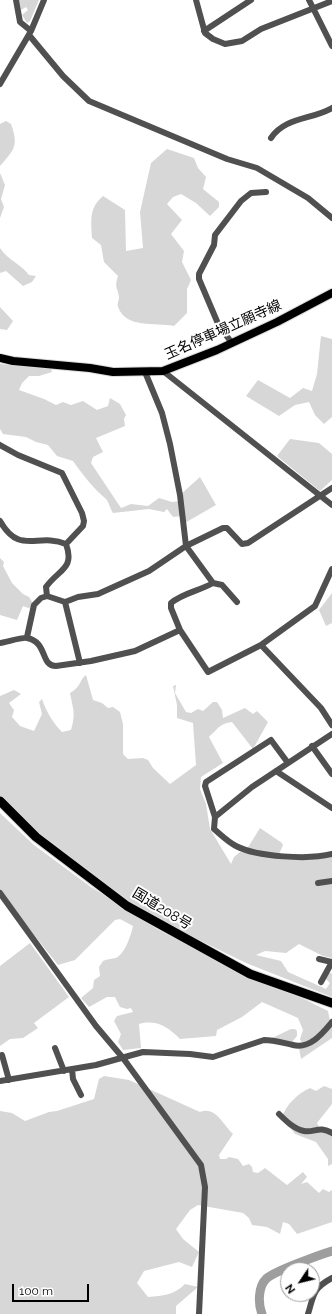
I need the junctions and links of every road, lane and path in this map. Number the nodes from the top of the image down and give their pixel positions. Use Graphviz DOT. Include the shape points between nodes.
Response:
graph roads {
  1 [pos="11,0"];
  2 [pos="16,0"];
  3 [pos="44,0"];
  4 [pos="196,0"];
  5 [pos="251,0"];
  6 [pos="309,0"];
  7 [pos="332,1"];
  8 [pos="313,8"];
  9 [pos="18,14"];
  10 [pos="204,31"];
  11 [pos="30,33"];
  12 [pos="332,46"];
  13 [pos="0,84"];
  14 [pos="332,108"];
  15 [pos="271,138"];
  16 [pos="266,192"];
  17 [pos="332,218"];
  18 [pos="332,293"];
  19 [pos="232,343"];
  20 [pos="0,358"];
  21 [pos="163,371"];
  22 [pos="145,372"];
  23 [pos="0,445"];
  24 [pos="332,488"];
  25 [pos="321,496"];
  26 [pos="332,505"];
  27 [pos="0,521"];
  28 [pos="66,544"];
  29 [pos="186,546"];
  30 [pos="332,569"];
  31 [pos="213,584"];
  32 [pos="47,596"];
  33 [pos="65,602"];
  34 [pos="237,602"];
  35 [pos="180,630"];
  36 [pos="26,637"];
  37 [pos="0,643"];
  38 [pos="261,645"];
  39 [pos="80,663"];
  40 [pos="332,725"];
  41 [pos="332,734"];
  42 [pos="312,746"];
  43 [pos="288,763"];
  44 [pos="276,770"];
  45 [pos="332,774"];
  46 [pos="0,801"];
  47 [pos="332,808"];
  48 [pos="216,817"];
  49 [pos="332,854"];
  50 [pos="332,881"];
  51 [pos="318,883"];
  52 [pos="0,893"];
  53 [pos="319,959"];
  54 [pos="332,962"];
  55 [pos="321,982"];
  56 [pos="332,1003"];
  57 [pos="332,1022"];
  58 [pos="55,1048"];
  59 [pos="2,1055"];
  60 [pos="124,1058"];
  61 [pos="72,1069"];
  62 [pos="64,1071"];
  63 [pos="9,1080"];
  64 [pos="0,1081"];
  65 [pos="81,1095"];
  66 [pos="279,1114"];
  67 [pos="332,1133"];
  68 [pos="332,1278"];
  69 [pos="199,1314"];
  70 [pos="308,1314"];
  1 -- 9 [label="street"];
  2 -- 9 [label="street"];
  3 -- 11 [label="street"];
  4 -- 10 [label="street"];
  5 -- 10 [label="street"];
  6 -- 8 [label="street"];
  7 -- 8 [label="street"];
  8 -- 10 [label="street" via="267,26 232,44 213,39"];
  8 -- 12 [label="street"];
  9 -- 11 [label="street" via="20,22"];
  11 -- 13 [label="street"];
  11 -- 17 [label="street" via="63,76 89,102 227,159 257,168 308,198"];
  14 -- 15 [label="street" via="286,124 277,129"];
  16 -- 19 [label="street" via="251,193 241,201 214,235 214,245 199,274 218,326"];
  18 -- 19 [label="main road, 玉名停車場立願寺線"];
  19 -- 21 [label="main road, 玉名停車場立願寺線"];
  20 -- 22 [label="main road, 玉名停車場立願寺線" via="113,372"];
  21 -- 22 [label="main road, 玉名停車場立願寺線"];
  21 -- 25 [label="street"];
  22 -- 29 [label="street" via="162,413 170,444"];
  23 -- 28 [label="street" via="18,455 58,470 66,478 84,521 83,526"];
  24 -- 25 [label="street"];
  25 -- 26 [label="street"];
  25 -- 29 [label="street" via="248,543 242,544 227,528 223,528"];
  27 -- 28 [label="street" via="11,536 19,540 56,540"];
  28 -- 32 [label="street" via="70,556 68,564 46,587"];
  29 -- 31 [label="street"];
  29 -- 33 [label="street" via="149,571 98,594"];
  30 -- 38 [label="street" via="314,606"];
  31 -- 34 [label="street" via="222,585"];
  31 -- 35 [label="street" via="183,595 171,603"];
  32 -- 33 [label="street"];
  32 -- 36 [label="street" via="34,605"];
  33 -- 39 [label="street"];
  35 -- 38 [label="street" via="208,672"];
  35 -- 39 [label="street" via="135,651"];
  36 -- 37 [label="street"];
  36 -- 39 [label="street" via="39,643 47,662 52,666"];
  38 -- 40 [label="street" via="321,708"];
  41 -- 42 [label="street"];
  42 -- 43 [label="street"];
  42 -- 45 [label="street"];
  43 -- 44 [label="street"];
  43 -- 48 [label="street" via="271,740 206,782 205,786"];
  44 -- 47 [label="street"];
  44 -- 48 [label="street"];
  46 -- 56 [label="highway, 国道208号" via="36,837 126,906 250,974"];
  48 -- 49 [label="street" via="214,829 237,846 248,850 301,857"];
  50 -- 51 [label="street"];
  52 -- 60 [label="street" via="96,1026"];
  53 -- 54 [label="street"];
  54 -- 55 [label="street"];
  57 -- 60 [label="street" via="316,1040 302,1045 264,1040 213,1057 143,1052"];
  58 -- 62 [label="street"];
  59 -- 63 [label="street"];
  60 -- 61 [label="street"];
  60 -- 69 [label="street" via="201,1165 205,1187"];
  61 -- 62 [label="street"];
  61 -- 65 [label="street" via="73,1079"];
  62 -- 63 [label="street"];
  63 -- 64 [label="street"];
  66 -- 67 [label="street" via="299,1130 320,1129"];
  68 -- 70 [label="street" via="318,1286 311,1299"];
}
